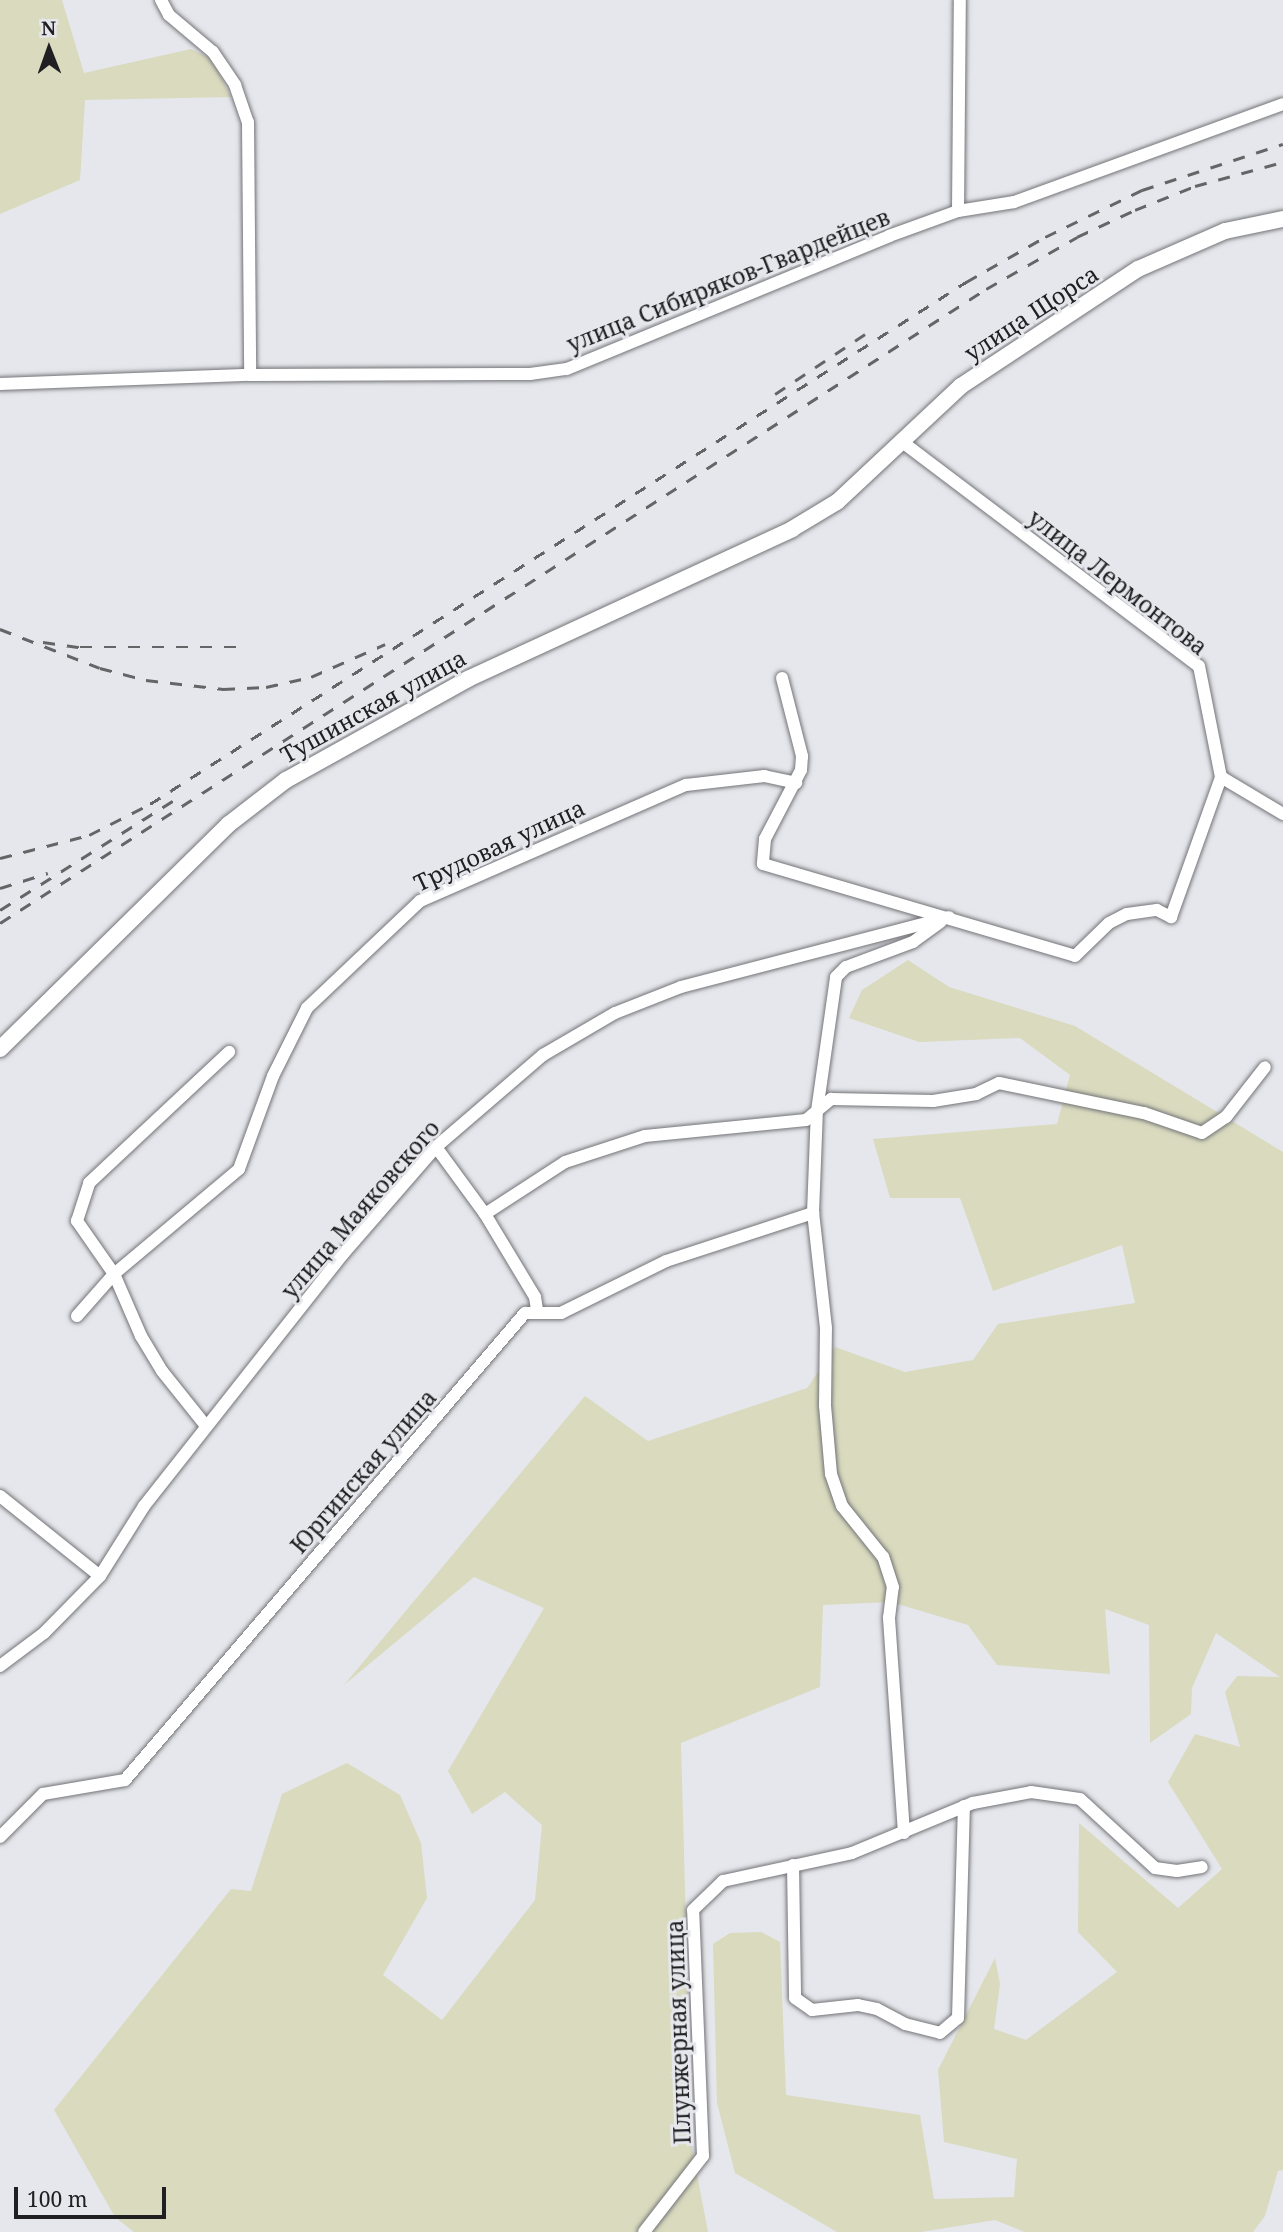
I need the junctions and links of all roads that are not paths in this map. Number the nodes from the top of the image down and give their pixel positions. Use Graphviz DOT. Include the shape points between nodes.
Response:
graph roads {
  1 [pos="161,0"];
  2 [pos="960,0"];
  3 [pos="1283,104"];
  4 [pos="958,211"];
  5 [pos="1283,219"];
  6 [pos="250,374"];
  7 [pos="0,384"];
  8 [pos="901,442"];
  9 [pos="837,502"];
  10 [pos="782,678"];
  11 [pos="1221,777"];
  12 [pos="796,783"];
  13 [pos="1283,814"];
  14 [pos="949,917"];
  15 [pos="0,1049"];
  16 [pos="229,1052"];
  17 [pos="1265,1067"];
  18 [pos="817,1111"];
  19 [pos="436,1147"];
  20 [pos="813,1213"];
  21 [pos="485,1214"];
  22 [pos="114,1274"];
  23 [pos="537,1310"];
  24 [pos="77,1316"];
  25 [pos="206,1426"];
  26 [pos="0,1496"];
  27 [pos="100,1576"];
  28 [pos="0,1666"];
  29 [pos="964,1806"];
  30 [pos="904,1833"];
  31 [pos="0,1837"];
  32 [pos="793,1866"];
  33 [pos="1202,1867"];
  34 [pos="644,2232"];
  1 -- 6 [label="street" via="169,15 213,52 235,85 248,122"];
  2 -- 4 [label="street"];
  3 -- 4 [label="street, улица Сибиряков-Гвардейцев" via="1014,202"];
  4 -- 6 [label="street, улица Сибиряков-Гвардейцев" via="567,369 530,374"];
  5 -- 8 [label="main road, улица Щорса" via="1224,231 1138,269 961,386"];
  6 -- 7 [label="street, улица Сибиряков-Гвардейцев"];
  8 -- 9 [label="main road, улица Щорса"];
  8 -- 11 [label="street, улица Лермонтова" via="1199,666"];
  9 -- 15 [label="main road, Тушинская улица" via="792,529 468,678 286,780 229,824"];
  10 -- 12 [label="street" via="802,756"];
  11 -- 13 [label="street"];
  11 -- 14 [label="street" via="1171,917 1157,910 1127,914 1109,923 1075,956"];
  12 -- 14 [label="street" via="777,810 765,839 763,864"];
  12 -- 22 [label="street, Трудовая улица" via="764,776 687,785 420,901 307,1008 273,1076 239,1169"];
  14 -- 18 [label="street" via="913,942 846,967 836,977"];
  14 -- 19 [label="street, улица Маяковского" via="760,964 681,987 615,1013 543,1055"];
  16 -- 22 [label="street" via="89,1183 77,1222"];
  17 -- 18 [label="street" via="1226,1117 1202,1133 1144,1113 999,1083 976,1094 933,1101 831,1099"];
  18 -- 20 [label="street"];
  18 -- 21 [label="street" via="806,1120 645,1136 565,1162"];
  19 -- 21 [label="street"];
  19 -- 25 [label="street, улица Маяковского" via="343,1254"];
  20 -- 23 [label="street" via="666,1261 561,1312"];
  20 -- 30 [label="street" via="829,1371 825,1406 831,1474 842,1506 883,1557 893,1587 889,1618"];
  21 -- 23 [label="street" via="535,1297"];
  22 -- 24 [label="street, Трудовая улица"];
  22 -- 25 [label="street" via="141,1336"];
  23 -- 31 [label="street, Юргинская улица" via="525,1313 125,1780 43,1794"];
  25 -- 27 [label="street, улица Маяковского" via="144,1506"];
  26 -- 27 [label="street"];
  27 -- 28 [label="street, улица Маяковского" via="44,1633"];
  29 -- 30 [label="street, Плунжерная улица"];
  29 -- 32 [label="street" via="958,2018 940,2033 905,2024 877,2009 858,2005 812,2010 795,1998"];
  29 -- 33 [label="street, Плунжерная улица" via="1031,1792 1080,1799 1155,1867 1177,1871"];
  30 -- 32 [label="street, Плунжерная улица" via="852,1853"];
  32 -- 34 [label="street, Плунжерная улица" via="723,1881 693,1910 703,2156"];
}
